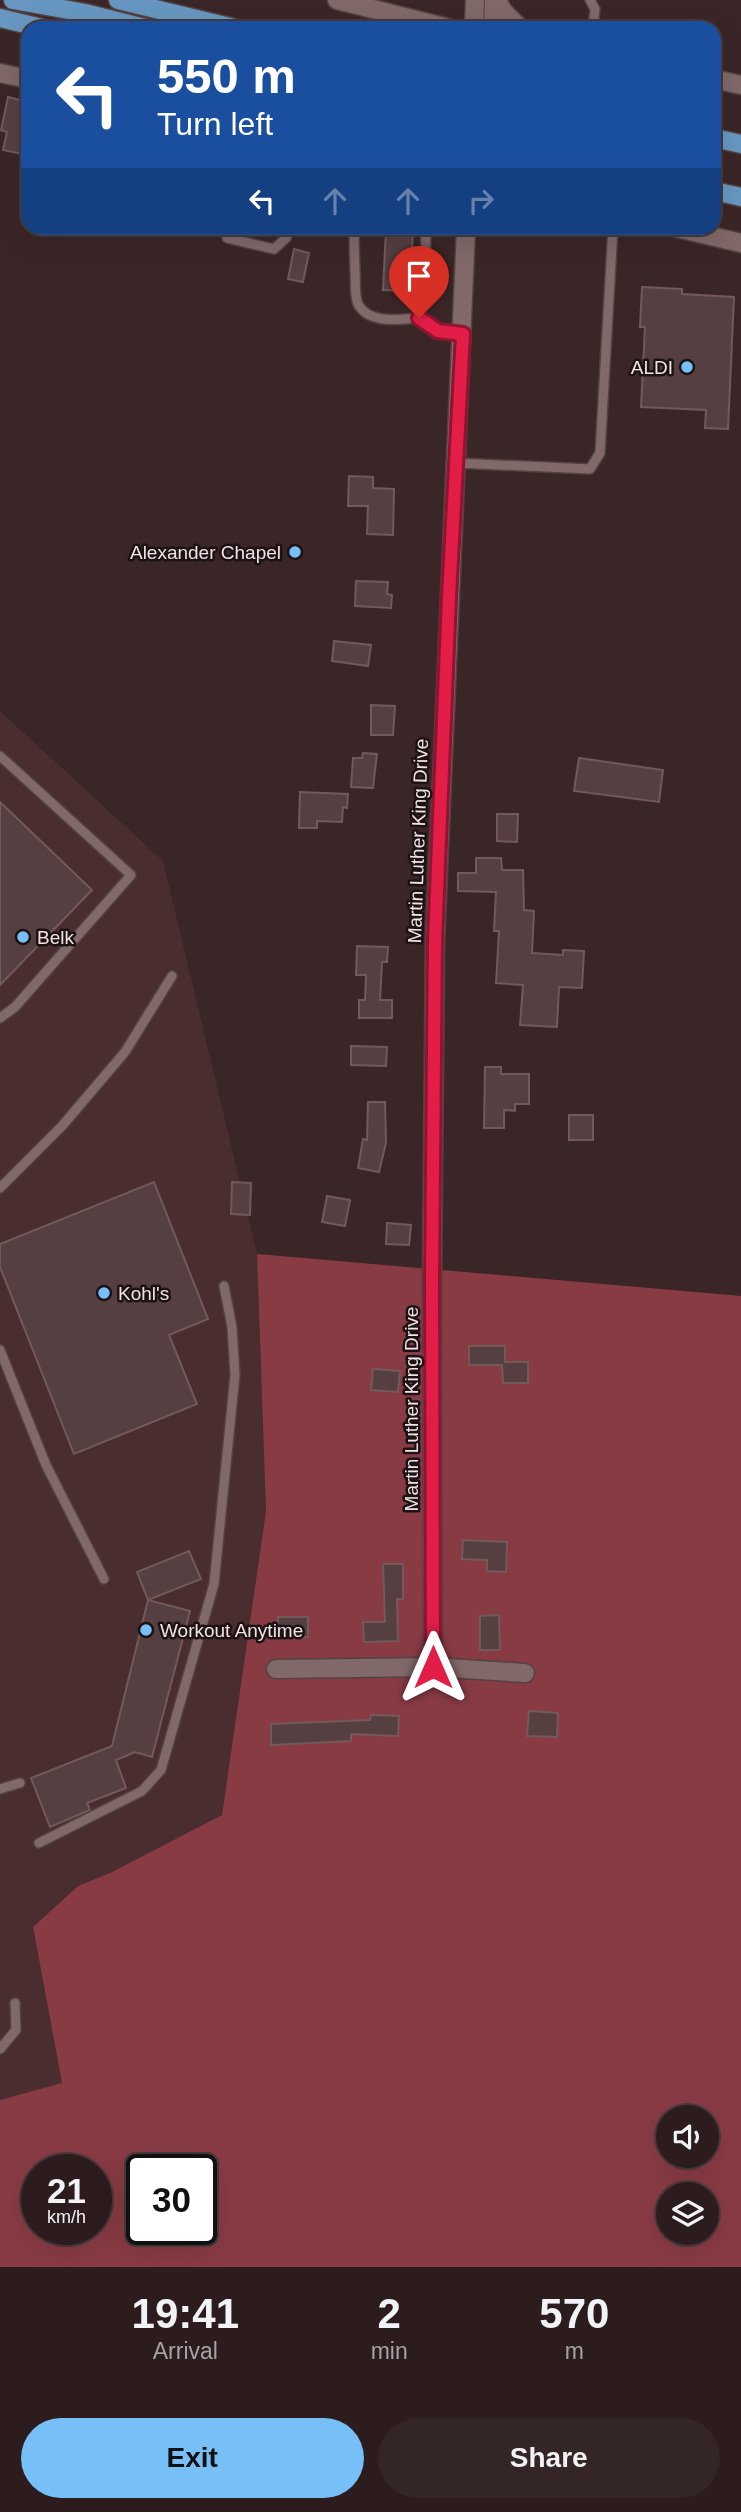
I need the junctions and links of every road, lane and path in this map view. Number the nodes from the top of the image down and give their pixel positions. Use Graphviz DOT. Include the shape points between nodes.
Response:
graph roads {
  1 [pos="13,0"];
  2 [pos="118,0"];
  3 [pos="337,0"];
  4 [pos="475,0"];
  5 [pos="495,0"];
  6 [pos="590,0"];
  7 [pos="0,18"];
  8 [pos="117,21"];
  9 [pos="205,21"];
  10 [pos="420,21"];
  11 [pos="474,21"];
  12 [pos="494,21"];
  13 [pos="513,21"];
  14 [pos="594,21"];
  15 [pos="21,23"];
  16 [pos="0,73"];
  17 [pos="21,78"];
  18 [pos="721,81"];
  19 [pos="741,85"];
  20 [pos="721,140"];
  21 [pos="741,144"];
  22 [pos="721,193"];
  23 [pos="741,197"];
  24 [pos="228,235"];
  25 [pos="287,235"];
  26 [pos="355,235"];
  27 [pos="426,235"];
  28 [pos="466,235"];
  29 [pos="613,235"];
  30 [pos="707,235"];
  31 [pos="741,243"];
  32 [pos="419,318"];
  33 [pos="463,334"];
  34 [pos="457,463"];
  35 [pos="0,756"];
  36 [pos="172,976"];
  37 [pos="0,1018"];
  38 [pos="0,1188"];
  39 [pos="224,1286"];
  40 [pos="0,1350"];
  41 [pos="104,1579"];
  42 [pos="433,1667"];
  43 [pos="276,1669"];
  44 [pos="525,1673"];
  45 [pos="20,1783"];
  46 [pos="0,1788"];
  47 [pos="38,1843"];
  48 [pos="15,2003"];
  49 [pos="0,2049"];
  1 -- 8 [label="main road"];
  2 -- 9 [label="main road"];
  3 -- 10 [label="street"];
  4 -- 11 [label="street"];
  5 -- 12 [label="street"];
  5 -- 13 [label="street"];
  6 -- 14 [label="lane"];
  7 -- 15 [label="main road"];
  16 -- 17 [label="street"];
  18 -- 19 [label="street"];
  20 -- 21 [label="main road"];
  22 -- 23 [label="main road"];
  24 -- 25 [label="lane" via="274,249"];
  26 -- 32 [label="lane" via="358,304 375,317"];
  27 -- 32 [label="lane"];
  28 -- 33 [label="street, Martin Luther King Drive"];
  29 -- 34 [label="lane" via="600,453 590,468"];
  30 -- 31 [label="street"];
  32 -- 33 [label="lane" via="438,331"];
  33 -- 34 [label="street, Martin Luther King Drive"];
  34 -- 42 [label="street, Martin Luther King Drive" via="435,940"];
  35 -- 37 [label="lane" via="131,875 15,1007"];
  36 -- 38 [label="lane" via="125,1052 62,1126"];
  39 -- 47 [label="lane" via="235,1375 214,1584 161,1770 142,1791"];
  40 -- 41 [label="lane" via="47,1465"];
  42 -- 43 [label="street"];
  42 -- 44 [label="street"];
  45 -- 46 [label="lane"];
  48 -- 49 [label="lane" via="16,2030"];
}
